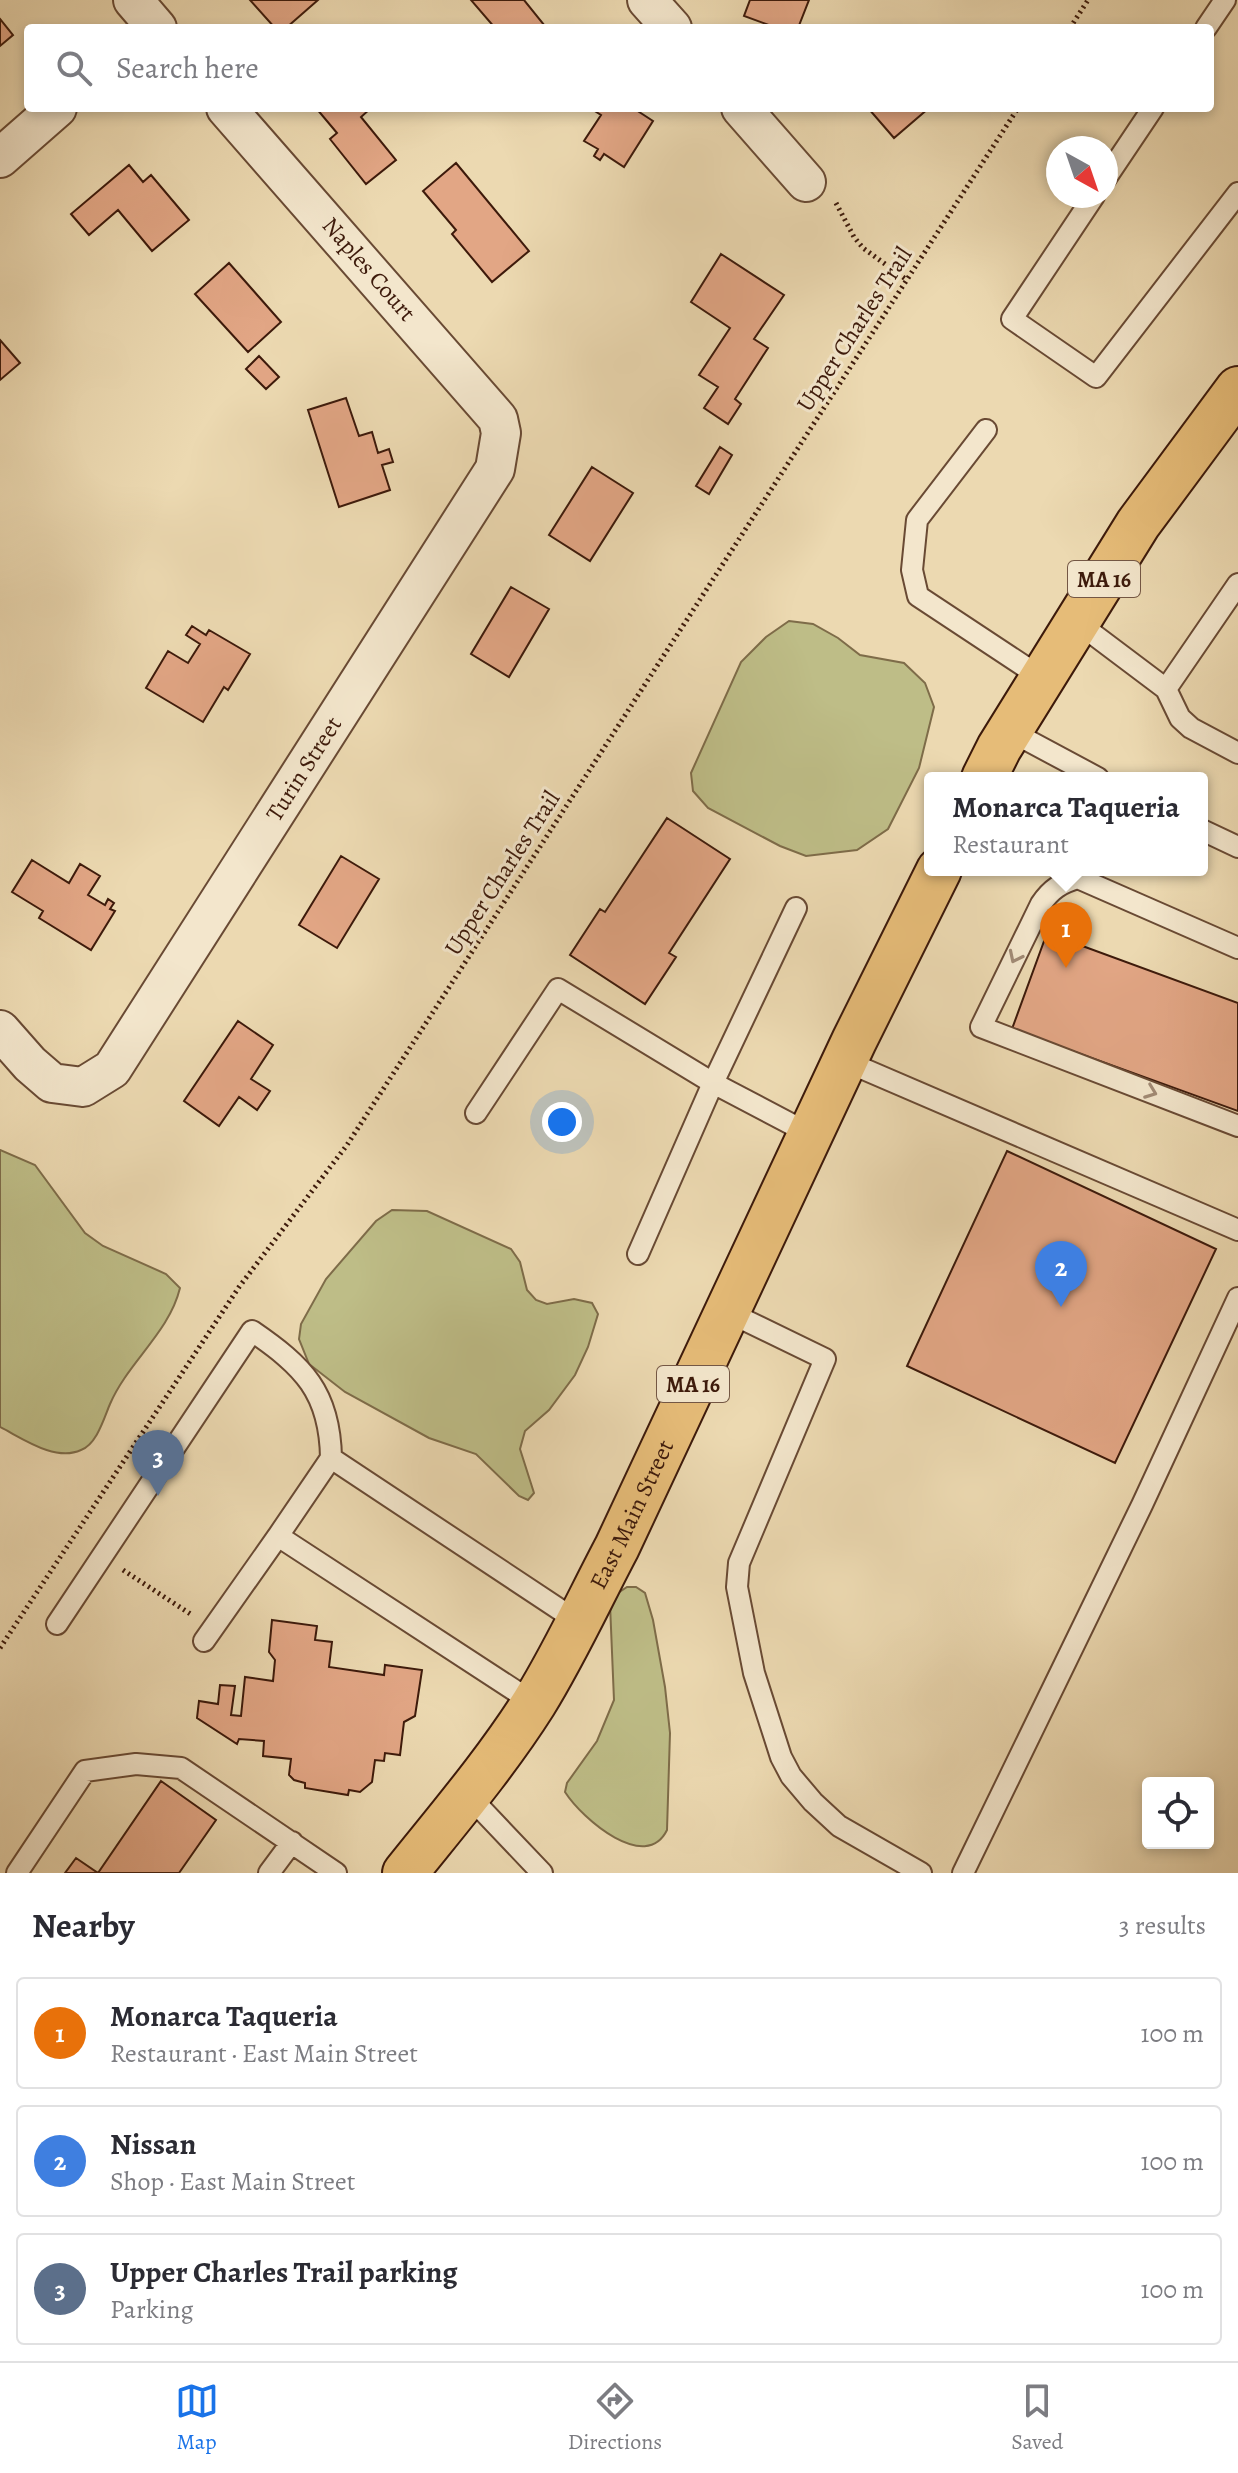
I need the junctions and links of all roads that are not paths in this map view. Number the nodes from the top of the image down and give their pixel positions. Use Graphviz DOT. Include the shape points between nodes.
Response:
graph roads {
  1 [pos="647,0"];
  2 [pos="1225,0"];
  3 [pos="668,24"];
  4 [pos="1209,24"];
  5 [pos="52,112"];
  6 [pos="229,112"];
  7 [pos="745,112"];
  8 [pos="1150,112"];
  9 [pos="0,158"];
  10 [pos="1118,160"];
  11 [pos="806,182"];
  12 [pos="1238,193"];
  13 [pos="1086,208"];
  14 [pos="1238,389"];
  15 [pos="986,430"];
  16 [pos="501,435"];
  17 [pos="1238,584"];
  18 [pos="1077,622"];
  19 [pos="1042,678"];
  20 [pos="1166,689"];
  21 [pos="1010,731"];
  22 [pos="1236,748"];
  23 [pos="987,772"];
  24 [pos="1087,772"];
  25 [pos="1208,833"];
  26 [pos="1238,847"];
  27 [pos="936,876"];
  28 [pos="1076,876"];
  29 [pos="1084,876"];
  30 [pos="796,908"];
  31 [pos="1238,948"];
  32 [pos="0,1030"];
  33 [pos="845,1061"];
  34 [pos="713,1083"];
  35 [pos="476,1113"];
  36 [pos="1238,1126"];
  37 [pos="810,1134"];
  38 [pos="1238,1230"];
  39 [pos="638,1254"];
  40 [pos="1238,1298"];
  41 [pos="726,1311"];
  42 [pos="331,1458"];
  43 [pos="278,1536"];
  44 [pos="577,1621"];
  45 [pos="57,1624"];
  46 [pos="208,1635"];
  47 [pos="534,1703"];
  48 [pos="468,1795"];
  49 [pos="292,1842"];
  50 [pos="17,1873"];
  51 [pos="269,1873"];
  52 [pos="336,1873"];
  53 [pos="405,1873"];
  54 [pos="542,1873"];
  55 [pos="921,1873"];
  56 [pos="963,1873"];
  1 -- 3 [label="street"];
  2 -- 4 [label="lane"];
  5 -- 9 [label="street"];
  6 -- 16 [label="street, Naples Court" via="498,419"];
  7 -- 11 [label="street"];
  8 -- 10 [label="lane"];
  12 -- 13 [label="lane" via="1096,377 1012,319"];
  14 -- 18 [label="main road, MA 16" via="1138,524"];
  15 -- 19 [label="lane" via="917,520 912,570 918,596"];
  16 -- 32 [label="street, Turin Street" via="495,469 112,1069 83,1087 52,1083"];
  17 -- 20 [label="lane"];
  18 -- 19 [label="main road, MA 16"];
  18 -- 20 [label="lane"];
  19 -- 21 [label="main road, MA 16"];
  20 -- 22 [label="lane" via="1191,728"];
  21 -- 23 [label="main road, MA 16"];
  21 -- 24 [label="lane"];
  25 -- 26 [label="lane"];
  27 -- 33 [label="main road, East Main Street / MA 16"];
  28 -- 36 [label="lane, one-way" via="1050,891 1041,904 981,1027"];
  29 -- 31 [label="lane"];
  30 -- 34 [label="lane"];
  33 -- 37 [label="main road, East Main Street / MA 16"];
  33 -- 38 [label="lane"];
  34 -- 35 [label="lane" via="558,989"];
  34 -- 37 [label="lane"];
  34 -- 39 [label="lane"];
  37 -- 41 [label="main road, East Main Street / MA 16"];
  40 -- 56 [label="lane"];
  41 -- 44 [label="main road, East Main Street / MA 16"];
  41 -- 55 [label="lane" via="825,1359 739,1563 737,1587 754,1673 781,1757 791,1776 839,1826"];
  42 -- 43 [label="lane"];
  42 -- 44 [label="lane"];
  42 -- 45 [label="lane" via="329,1423 312,1383 252,1331"];
  43 -- 46 [label="lane"];
  43 -- 47 [label="lane"];
  44 -- 47 [label="main road, East Main Street / MA 16"];
  47 -- 48 [label="main road, East Main Street / MA 16"];
  48 -- 53 [label="main road, East Main Street / MA 16"];
  48 -- 54 [label="lane"];
  49 -- 50 [label="lane" via="181,1768 136,1764 85,1771"];
  49 -- 51 [label="lane"];
  49 -- 52 [label="lane"];
}
